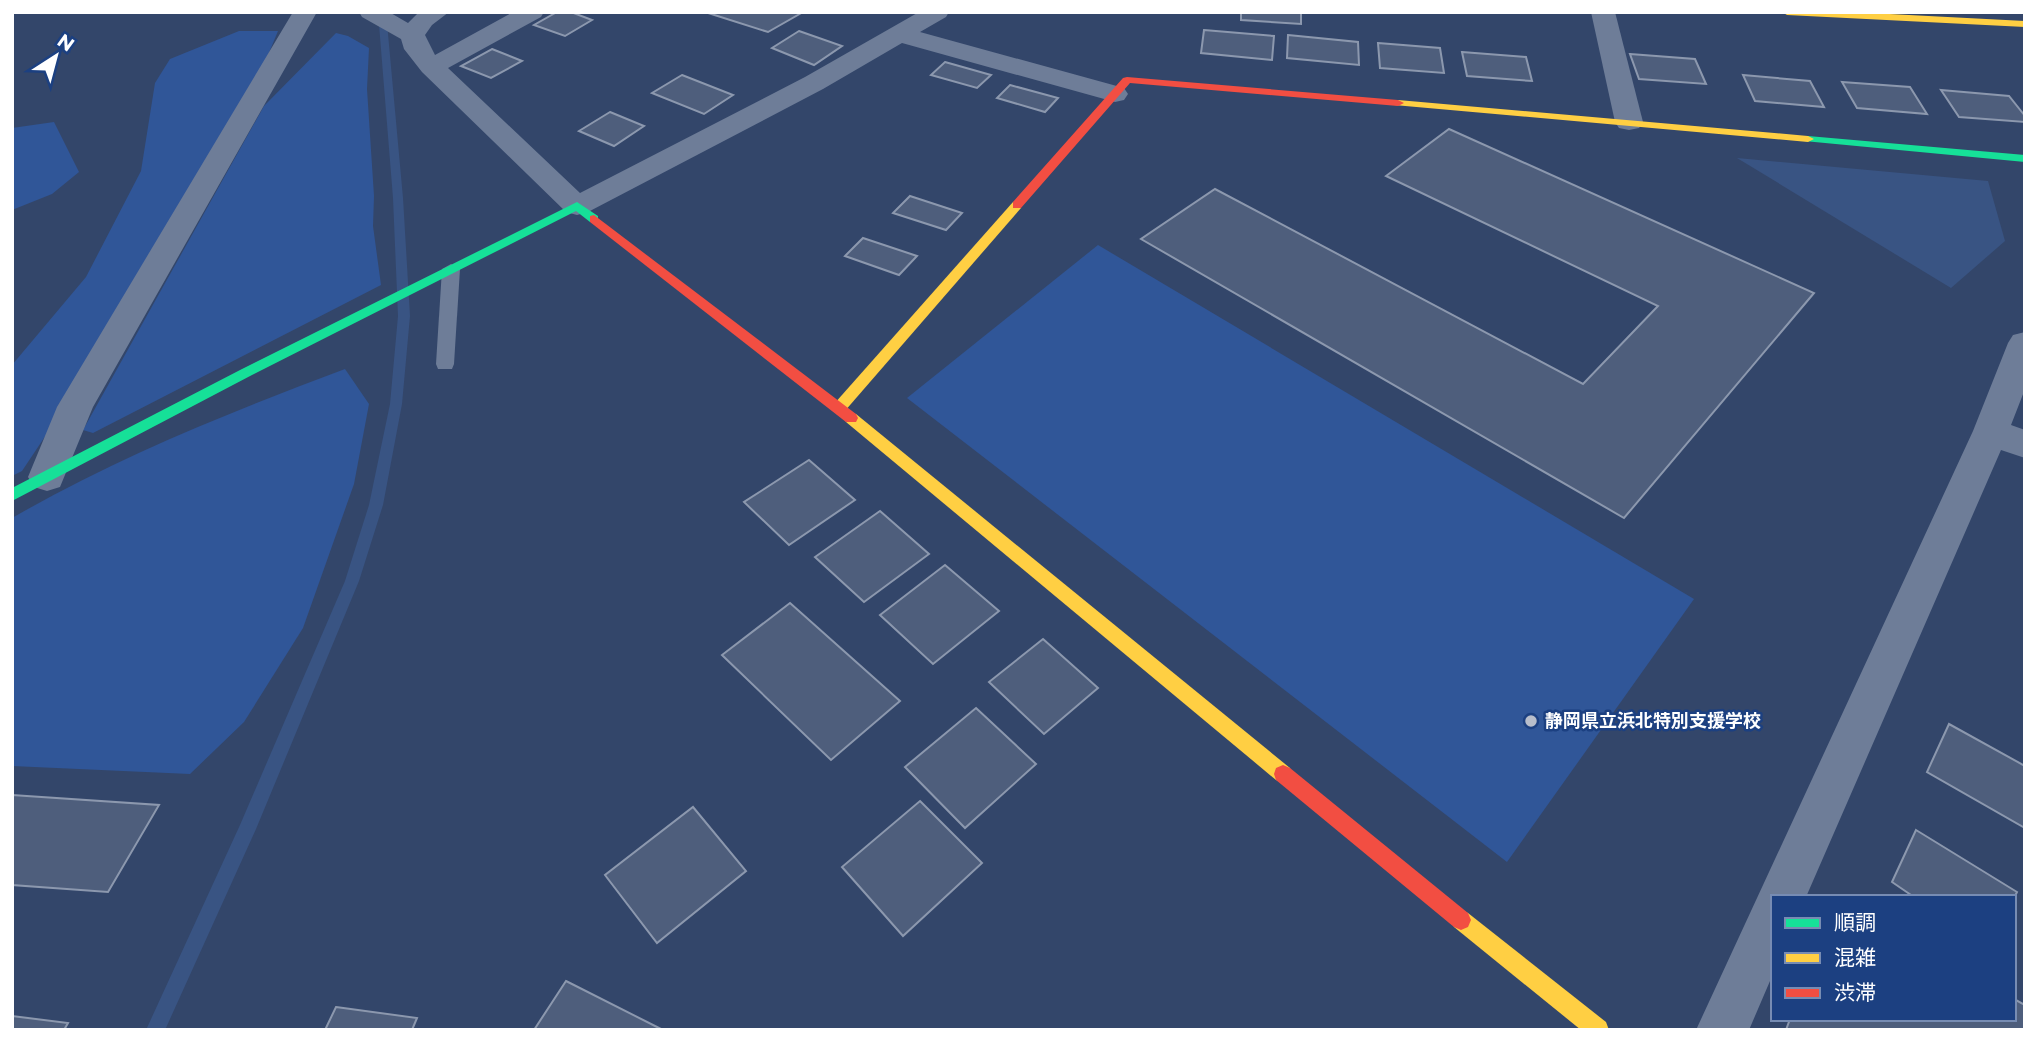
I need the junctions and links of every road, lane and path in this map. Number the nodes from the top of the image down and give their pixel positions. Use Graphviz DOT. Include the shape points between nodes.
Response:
graph roads {
  1 [pos="305,12"];
  2 [pos="371,12"];
  3 [pos="437,12"];
  4 [pos="532,12"];
  5 [pos="937,12"];
  6 [pos="1603,12"];
  7 [pos="1787,12"];
  8 [pos="2025,24"];
  9 [pos="407,33"];
  10 [pos="901,35"];
  11 [pos="431,67"];
  12 [pos="1115,94"];
  13 [pos="1629,122"];
  14 [pos="2025,159"];
  15 [pos="577,206"];
  16 [pos="451,269"];
  17 [pos="2025,343"];
  18 [pos="445,364"];
  19 [pos="839,408"];
  20 [pos="2008,438"];
  21 [pos="47,477"];
  22 [pos="12,495"];
  23 [pos="1783,895"];
  24 [pos="1771,920"];
  25 [pos="1598,1030"];
  26 [pos="1722,1030"];
  1 -- 21 [label="street" via="75,407"];
  2 -- 9 [label="street"];
  3 -- 9 [label="street"];
  4 -- 11 [label="street"];
  5 -- 10 [label="street"];
  6 -- 13 [label="street"];
  7 -- 8 [label="main road"];
  9 -- 11 [label="street"];
  10 -- 12 [label="street"];
  10 -- 15 [label="street"];
  11 -- 15 [label="street"];
  12 -- 13 [label="main road" via="1127,80"];
  12 -- 19 [label="main road"];
  13 -- 14 [label="main road"];
  15 -- 16 [label="main road"];
  15 -- 19 [label="main road"];
  16 -- 18 [label="lane"];
  16 -- 21 [label="main road"];
  17 -- 20 [label="street"];
  19 -- 25 [label="main road"];
  20 -- 23 [label="street"];
  21 -- 22 [label="main road"];
  24 -- 26 [label="street"];
}
